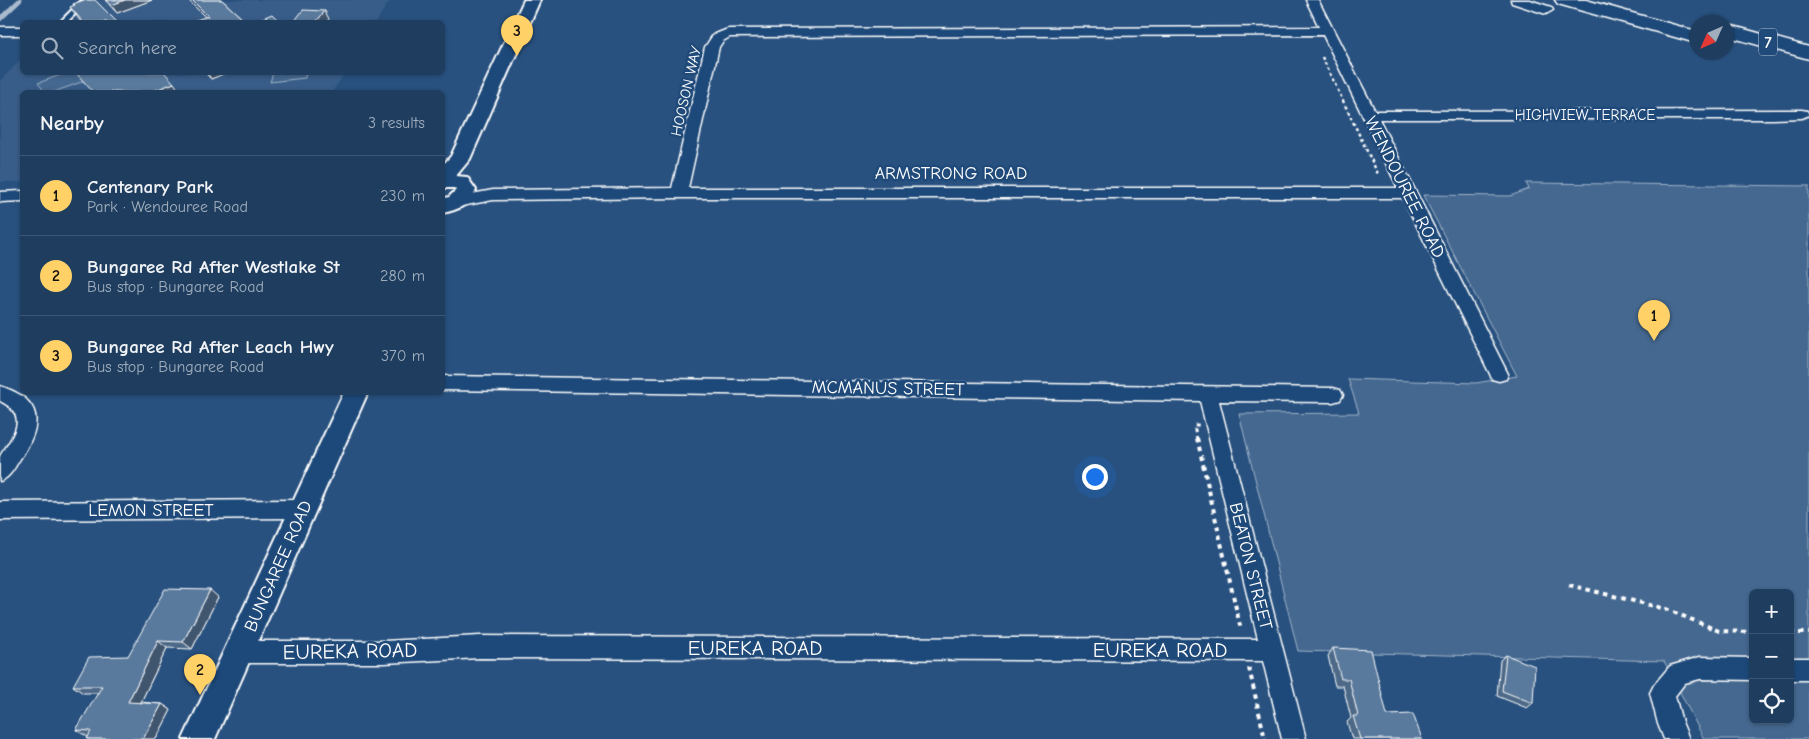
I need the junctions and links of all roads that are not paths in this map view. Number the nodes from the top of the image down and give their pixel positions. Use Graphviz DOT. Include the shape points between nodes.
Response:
graph roads {
  1 [pos="86,0"];
  2 [pos="532,0"];
  3 [pos="1312,0"];
  4 [pos="1518,0"];
  5 [pos="1566,0"];
  6 [pos="1623,0"];
  7 [pos="1546,10"];
  8 [pos="1689,19"];
  9 [pos="66,20"];
  10 [pos="0,31"];
  11 [pos="20,31"];
  12 [pos="1328,32"];
  13 [pos="1734,32"];
  14 [pos="1689,36"];
  15 [pos="1734,48"];
  16 [pos="1809,53"];
  17 [pos="1767,57"];
  18 [pos="1809,68"];
  19 [pos="1809,72"];
  20 [pos="1368,114"];
  21 [pos="1802,114"];
  22 [pos="679,193"];
  23 [pos="1408,193"];
  24 [pos="450,195"];
  25 [pos="20,196"];
  26 [pos="1,197"];
  27 [pos="1499,374"];
  28 [pos="445,383"];
  29 [pos="0,393"];
  30 [pos="1208,394"];
  31 [pos="355,395"];
  32 [pos="1333,395"];
  33 [pos="0,473"];
  34 [pos="303,509"];
  35 [pos="0,511"];
  36 [pos="1271,650"];
  37 [pos="239,652"];
  38 [pos="1749,669"];
  39 [pos="1794,669"];
  40 [pos="1809,669"];
  41 [pos="200,739"];
  42 [pos="1294,739"];
  43 [pos="1677,739"];
  1 -- 9 [label="lane"];
  2 -- 24 [label="street" via="460,159"];
  3 -- 12 [label="street, WENDOUREE ROAD"];
  4 -- 7 [label="street"];
  5 -- 14 [label="highway"];
  6 -- 8 [label="highway"];
  10 -- 11 [label="street"];
  12 -- 20 [label="street, WENDOUREE ROAD"];
  12 -- 22 [label="street, HOOSON WAY" via="728,33 718,38 712,47"];
  13 -- 16 [label="highway, 7"];
  15 -- 17 [label="highway, 7"];
  17 -- 18 [label="highway, 7"];
  17 -- 19 [label="highway"];
  20 -- 21 [label="street, HIGHVIEW TERRACE"];
  20 -- 23 [label="street, WENDOUREE ROAD"];
  22 -- 23 [label="street, ARMSTRONG ROAD"];
  22 -- 24 [label="street, ARMSTRONG ROAD"];
  23 -- 27 [label="street, WENDOUREE ROAD"];
  25 -- 26 [label="street"];
  28 -- 30 [label="street, MCMANUS STREET"];
  29 -- 33 [label="street" via="22,404 27,414 24,436"];
  30 -- 32 [label="street, MCMANUS STREET"];
  30 -- 36 [label="street, BEATON STREET"];
  31 -- 34 [label="street, BUNGAREE ROAD"];
  34 -- 35 [label="street, LEMON STREET"];
  34 -- 37 [label="street, BUNGAREE ROAD"];
  36 -- 37 [label="street, EUREKA ROAD" via="480,647 384,652"];
  36 -- 42 [label="street, BEATON STREET"];
  37 -- 41 [label="street, BUNGAREE ROAD"];
  38 -- 43 [label="street" via="1700,668 1678,674 1662,693"];
  39 -- 40 [label="street"];
}
